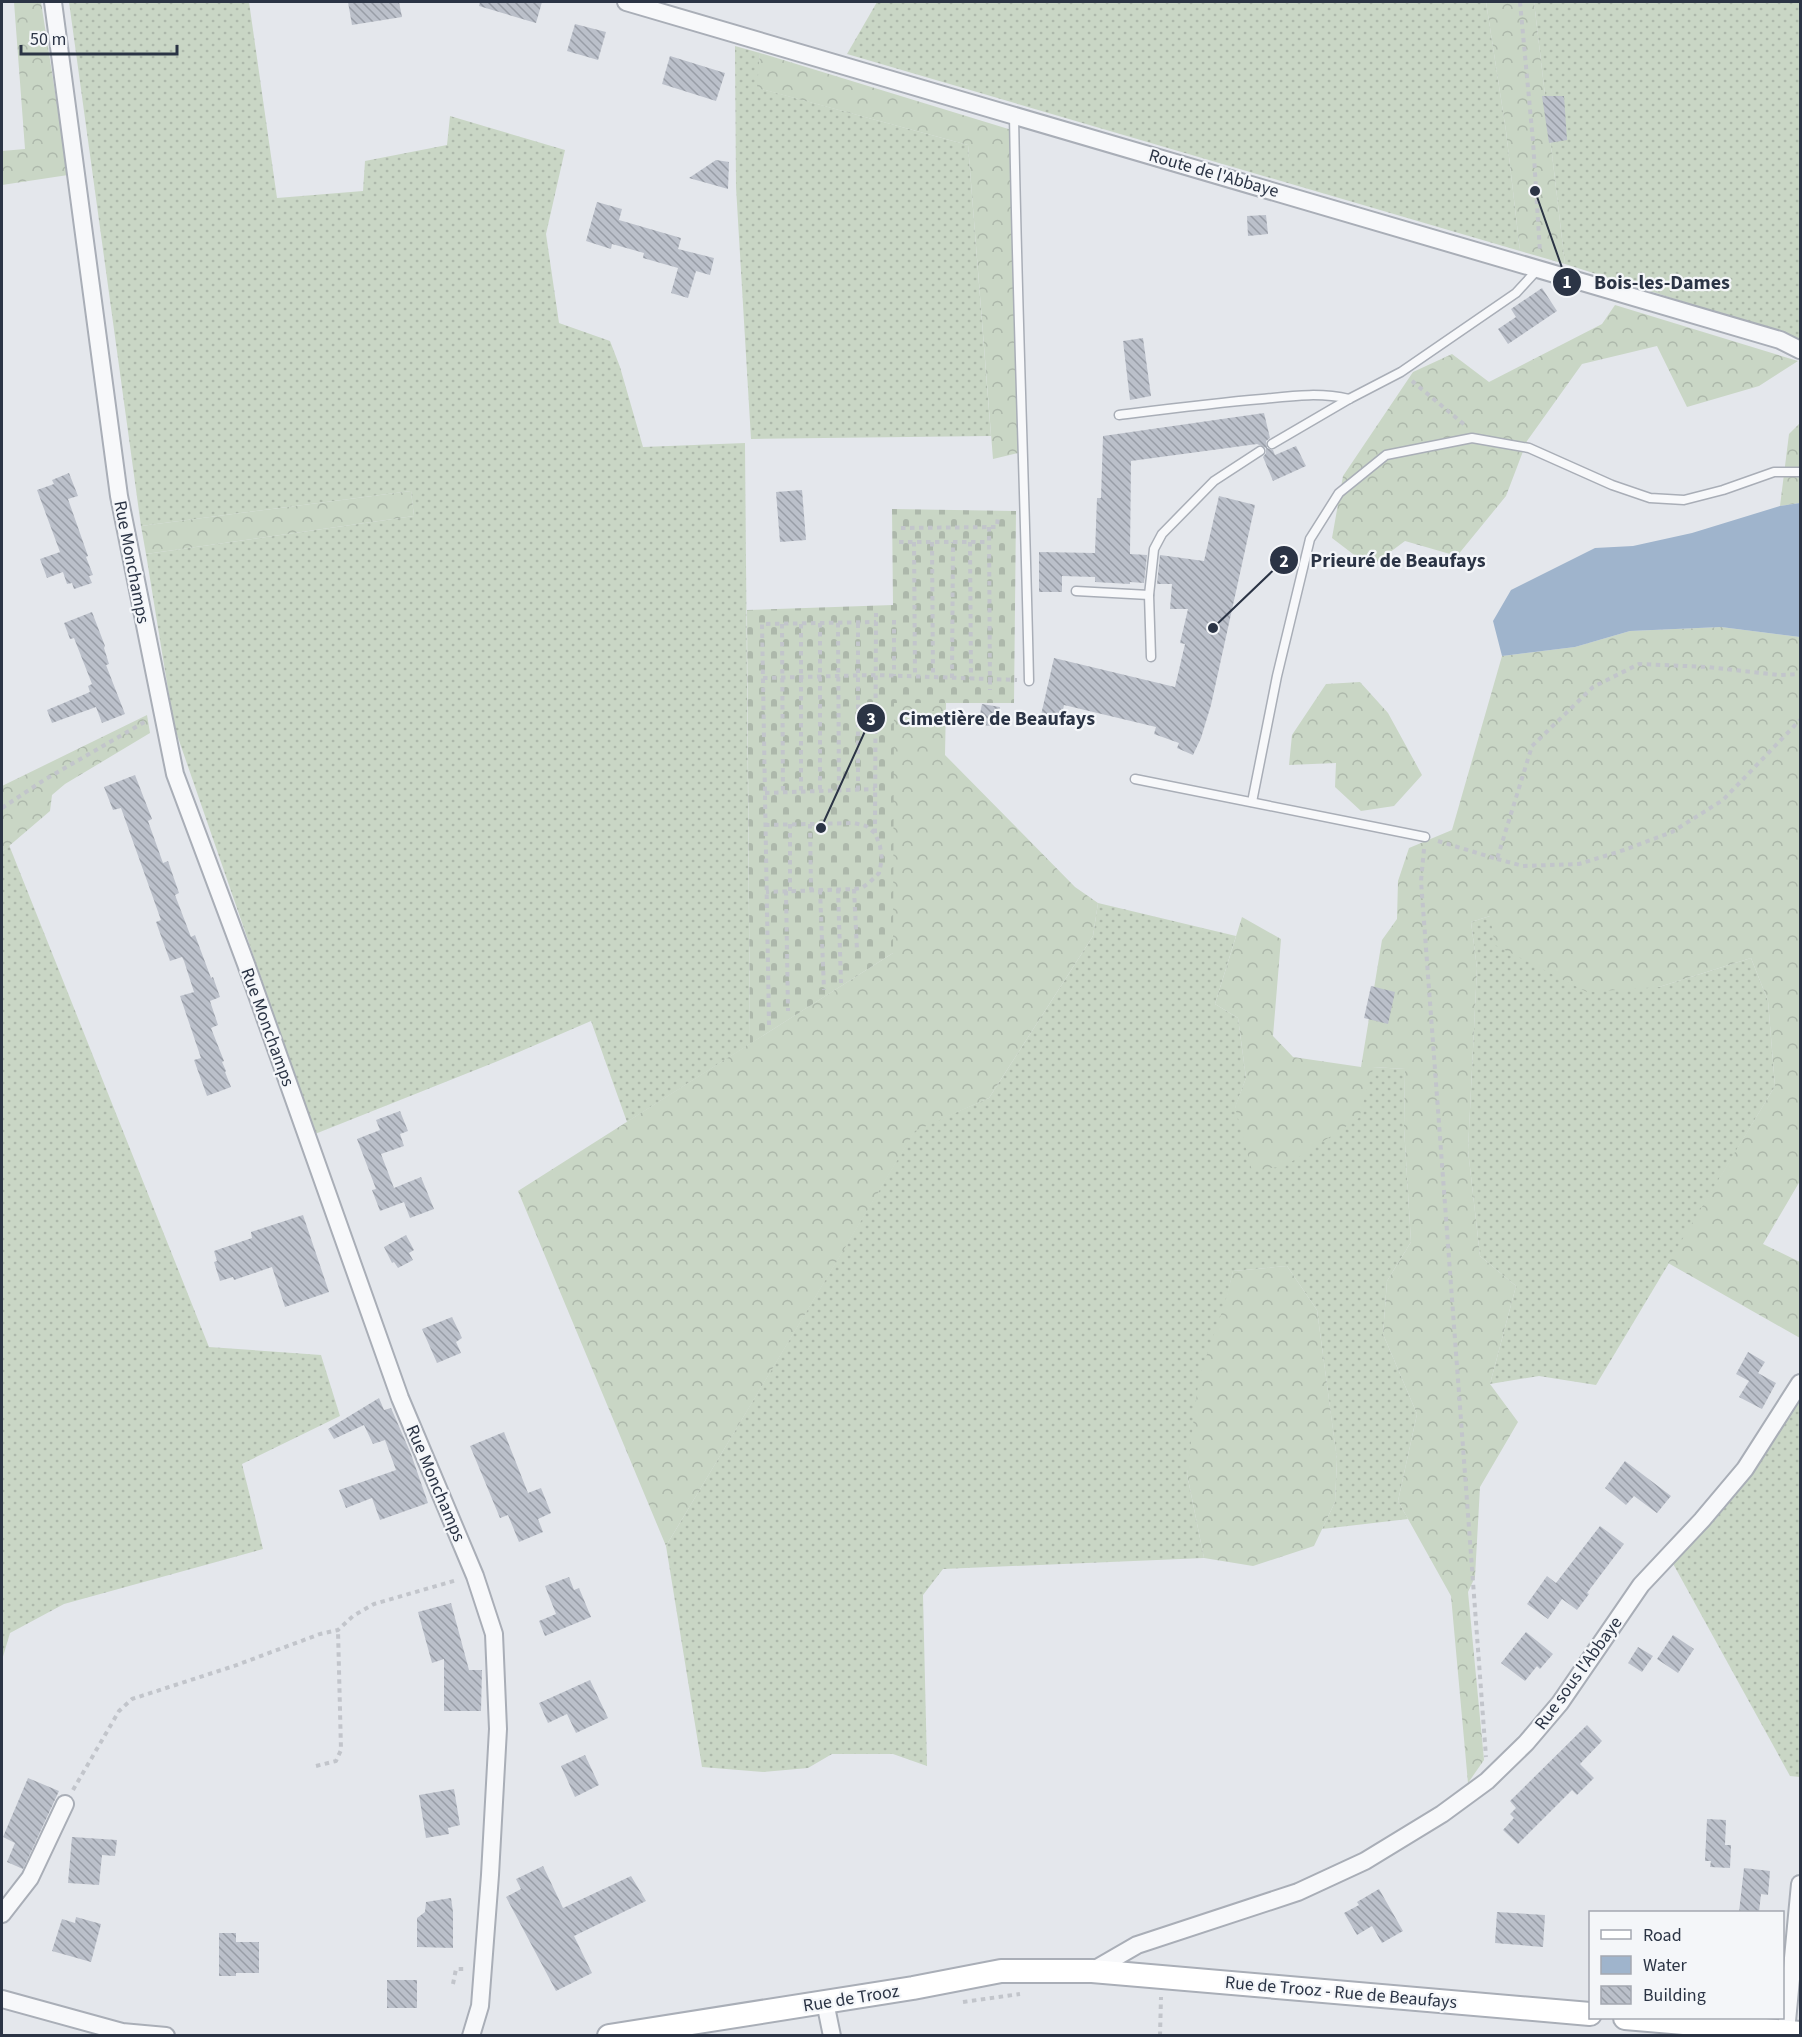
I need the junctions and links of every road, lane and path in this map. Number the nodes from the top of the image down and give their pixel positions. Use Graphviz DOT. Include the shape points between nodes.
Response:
graph roads {
  1 [pos="53,2"];
  2 [pos="626,2"];
  3 [pos="1520,2"];
  4 [pos="1014,114"];
  5 [pos="1538,269"];
  6 [pos="1800,350"];
  7 [pos="1401,372"];
  8 [pos="1349,399"];
  9 [pos="1119,415"];
  10 [pos="1472,438"];
  11 [pos="1272,444"];
  12 [pos="1260,451"];
  13 [pos="1800,472"];
  14 [pos="998,515"];
  15 [pos="989,527"];
  16 [pos="901,528"];
  17 [pos="899,542"];
  18 [pos="914,542"];
  19 [pos="932,542"];
  20 [pos="953,542"];
  21 [pos="970,542"];
  22 [pos="989,542"];
  23 [pos="1076,591"];
  24 [pos="1149,595"];
  25 [pos="876,613"];
  26 [pos="894,620"];
  27 [pos="858,622"];
  28 [pos="876,622"];
  29 [pos="820,623"];
  30 [pos="838,623"];
  31 [pos="782,624"];
  32 [pos="801,624"];
  33 [pos="1151,657"];
  34 [pos="1800,674"];
  35 [pos="876,675"];
  36 [pos="838,676"];
  37 [pos="858,676"];
  38 [pos="894,676"];
  39 [pos="820,677"];
  40 [pos="915,677"];
  41 [pos="763,678"];
  42 [pos="783,678"];
  43 [pos="801,678"];
  44 [pos="933,678"];
  45 [pos="952,678"];
  46 [pos="971,679"];
  47 [pos="989,679"];
  48 [pos="1029,681"];
  49 [pos="990,690"];
  50 [pos="162,713"];
  51 [pos="1800,720"];
  52 [pos="1134,779"];
  53 [pos="875,789"];
  54 [pos="839,790"];
  55 [pos="858,790"];
  56 [pos="820,791"];
  57 [pos="801,792"];
  58 [pos="765,793"];
  59 [pos="783,793"];
  60 [pos="1252,802"];
  61 [pos="2,808"];
  62 [pos="790,824"];
  63 [pos="810,824"];
  64 [pos="765,825"];
  65 [pos="875,833"];
  66 [pos="1425,837"];
  67 [pos="1497,860"];
  68 [pos="838,889"];
  69 [pos="854,889"];
  70 [pos="811,890"];
  71 [pos="820,890"];
  72 [pos="788,891"];
  73 [pos="766,892"];
  74 [pos="857,950"];
  75 [pos="841,983"];
  76 [pos="824,990"];
  77 [pos="788,1011"];
  78 [pos="769,1025"];
  79 [pos="1800,1383"];
  80 [pos="475,1576"];
  81 [pos="338,1630"];
  82 [pos="316,1766"];
  83 [pos="1487,1781"];
  84 [pos="65,1804"];
  85 [pos="1800,1884"];
  86 [pos="2,1914"];
  87 [pos="1092,1971"];
  88 [pos="1024,1994"];
  89 [pos="1153,1996"];
  90 [pos="2,1999"];
  91 [pos="825,2002"];
  92 [pos="955,2004"];
  93 [pos="1589,2014"];
  94 [pos="1636,2019"];
  95 [pos="1793,2033"];
  96 [pos="166,2036"];
  97 [pos="471,2036"];
  98 [pos="609,2036"];
  99 [pos="832,2036"];
  100 [pos="1160,2036"];
  1 -- 50 [label="street, Rue Monchamps" via="77,210 119,496"];
  2 -- 4 [label="street, Route de l'Abbaye"];
  3 -- 5 [label="path" via="1541,244"];
  4 -- 5 [label="street, Route de l'Abbaye"];
  4 -- 48 [label="lane"];
  5 -- 6 [label="street, Route de l'Abbaye" via="1780,340"];
  5 -- 7 [label="lane" via="1516,293"];
  7 -- 8 [label="lane"];
  7 -- 10 [label="path" via="1465,425"];
  8 -- 9 [label="lane" via="1308,395"];
  8 -- 11 [label="lane"];
  10 -- 13 [label="lane" via="1529,448 1650,498 1684,500 1774,472"];
  10 -- 60 [label="lane" via="1386,455 1340,494 1310,539"];
  12 -- 24 [label="lane" via="1214,481 1162,534 1154,549"];
  14 -- 15 [label="path" via="997,527"];
  15 -- 16 [label="path"];
  15 -- 22 [label="path"];
  17 -- 18 [label="path"];
  18 -- 19 [label="path"];
  18 -- 40 [label="path"];
  19 -- 20 [label="path"];
  19 -- 44 [label="path"];
  20 -- 21 [label="path"];
  20 -- 45 [label="path"];
  21 -- 22 [label="path"];
  21 -- 46 [label="path"];
  22 -- 47 [label="path"];
  23 -- 24 [label="lane"];
  24 -- 33 [label="lane"];
  25 -- 28 [label="path"];
  26 -- 38 [label="path"];
  27 -- 28 [label="path"];
  27 -- 30 [label="path"];
  27 -- 37 [label="path"];
  28 -- 35 [label="path"];
  29 -- 30 [label="path"];
  29 -- 32 [label="path"];
  29 -- 39 [label="path"];
  30 -- 36 [label="path"];
  31 -- 32 [label="path"];
  31 -- 41 [label="path" via="762,624"];
  31 -- 42 [label="path"];
  32 -- 43 [label="path"];
  34 -- 67 [label="path" via="1639,664 1593,687 1532,746"];
  35 -- 37 [label="path"];
  35 -- 38 [label="path"];
  35 -- 53 [label="path"];
  36 -- 37 [label="path"];
  36 -- 39 [label="path"];
  36 -- 54 [label="path"];
  37 -- 55 [label="path"];
  38 -- 40 [label="path"];
  39 -- 43 [label="path"];
  39 -- 56 [label="path"];
  40 -- 44 [label="path"];
  41 -- 42 [label="path"];
  41 -- 58 [label="path"];
  42 -- 43 [label="path"];
  42 -- 59 [label="path"];
  43 -- 57 [label="path"];
  44 -- 45 [label="path"];
  45 -- 46 [label="path"];
  46 -- 47 [label="path"];
  47 -- 48 [label="path"];
  47 -- 49 [label="path"];
  50 -- 61 [label="path"];
  50 -- 80 [label="street, Rue Monchamps" via="175,774 400,1398"];
  51 -- 67 [label="path" via="1723,800 1672,832 1579,864 1523,866"];
  52 -- 60 [label="lane"];
  53 -- 55 [label="path"];
  53 -- 65 [label="path"];
  54 -- 55 [label="path"];
  54 -- 56 [label="path"];
  56 -- 57 [label="path"];
  57 -- 59 [label="path"];
  58 -- 59 [label="path"];
  58 -- 64 [label="path"];
  60 -- 66 [label="lane"];
  62 -- 63 [label="path"];
  62 -- 64 [label="path"];
  62 -- 72 [label="path"];
  63 -- 65 [label="path" via="854,823"];
  63 -- 70 [label="path"];
  64 -- 73 [label="path"];
  65 -- 69 [label="path" via="882,860 879,873 862,888"];
  66 -- 67 [label="path"];
  66 -- 83 [label="path" via="1421,881"];
  68 -- 69 [label="path"];
  68 -- 71 [label="path"];
  68 -- 75 [label="path"];
  69 -- 74 [label="path"];
  70 -- 71 [label="path"];
  70 -- 72 [label="path"];
  71 -- 76 [label="path"];
  72 -- 73 [label="path"];
  72 -- 77 [label="path"];
  73 -- 78 [label="path"];
  79 -- 83 [label="street, Rue sous l'Abbaye" via="1745,1469 1641,1585 1560,1703"];
  80 -- 81 [label="path" via="374,1604 352,1616"];
  80 -- 97 [label="street, Rue Monchamps" via="494,1635 498,1730 480,2006"];
  81 -- 82 [label="path" via="341,1750 336,1761"];
  81 -- 84 [label="path" via="132,1699 119,1711"];
  83 -- 87 [label="street, Rue sous l'Abbaye" via="1365,1861 1298,1892 1137,1945"];
  84 -- 86 [label="street" via="30,1878"];
  85 -- 95 [label="street"];
  87 -- 91 [label="street, Rue de Trooz" via="1001,1971"];
  87 -- 93 [label="street, Rue de Trooz - Rue de Beaufays"];
  88 -- 92 [label="path"];
  89 -- 100 [label="path" via="1163,1997"];
  90 -- 96 [label="street" via="122,2032"];
  91 -- 98 [label="street, Rue de Trooz"];
  91 -- 99 [label="street"];
  94 -- 95 [label="street"];
}
